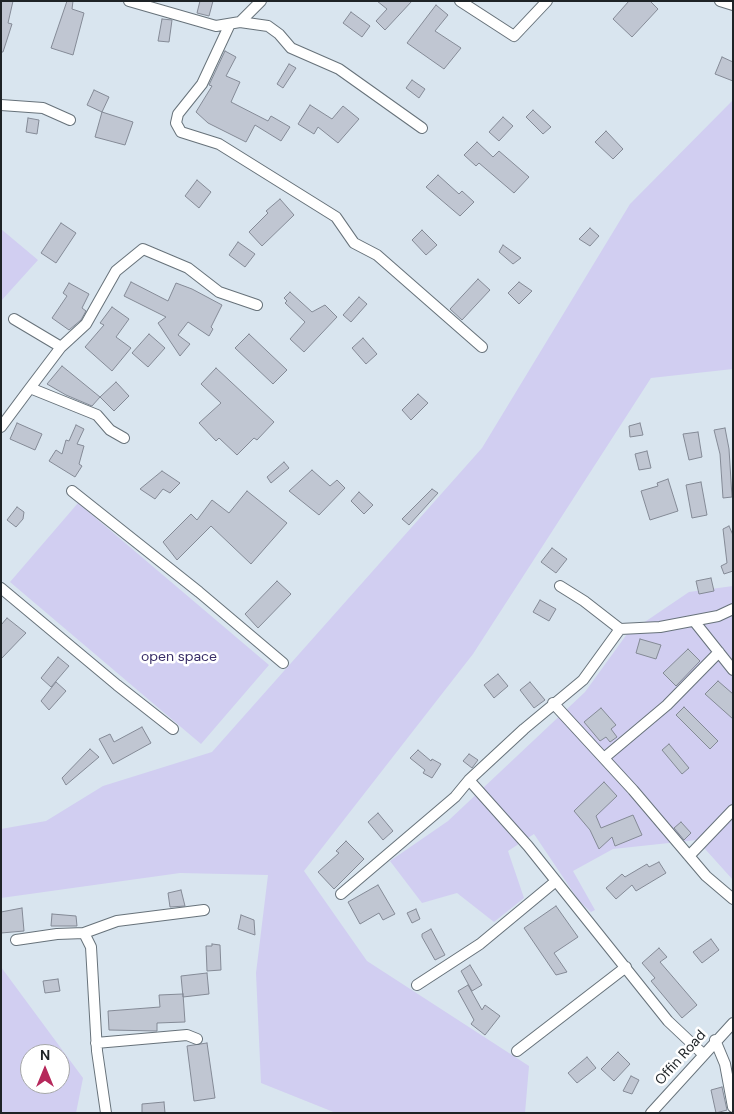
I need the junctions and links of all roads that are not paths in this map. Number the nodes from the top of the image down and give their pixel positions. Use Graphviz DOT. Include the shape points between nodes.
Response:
graph roads {
  1 [pos="129,1"];
  2 [pos="261,1"];
  3 [pos="460,1"];
  4 [pos="547,1"];
  5 [pos="720,1"];
  6 [pos="149,4"];
  7 [pos="733,5"];
  8 [pos="235,23"];
  9 [pos="1,105"];
  10 [pos="70,120"];
  11 [pos="422,128"];
  12 [pos="257,305"];
  13 [pos="14,320"];
  14 [pos="61,347"];
  15 [pos="482,347"];
  16 [pos="30,388"];
  17 [pos="1,427"];
  18 [pos="124,438"];
  19 [pos="72,492"];
  20 [pos="560,586"];
  21 [pos="1,588"];
  22 [pos="733,610"];
  23 [pos="694,621"];
  24 [pos="620,629"];
  25 [pos="719,652"];
  26 [pos="283,663"];
  27 [pos="733,670"];
  28 [pos="553,702"];
  29 [pos="173,729"];
  30 [pos="604,758"];
  31 [pos="469,780"];
  32 [pos="733,810"];
  33 [pos="689,856"];
  34 [pos="556,881"];
  35 [pos="341,894"];
  36 [pos="733,899"];
  37 [pos="204,910"];
  38 [pos="84,933"];
  39 [pos="16,940"];
  40 [pos="626,966"];
  41 [pos="417,985"];
  42 [pos="733,1022"];
  43 [pos="197,1039"];
  44 [pos="716,1040"];
  45 [pos="96,1043"];
  46 [pos="516,1052"];
  47 [pos="703,1054"];
  48 [pos="733,1107"];
  49 [pos="106,1113"];
  50 [pos="651,1113"];
  1 -- 6 [label="street"];
  2 -- 8 [label="street"];
  3 -- 4 [label="street" via="514,36"];
  5 -- 7 [label="street"];
  6 -- 8 [label="street" via="209,25"];
  8 -- 11 [label="street" via="268,26 292,48 339,69"];
  8 -- 15 [label="street" via="202,84 178,114 176,123 181,132 219,144 336,217 354,243 377,255"];
  9 -- 10 [label="street" via="43,108"];
  12 -- 14 [label="street" via="219,292 188,268 143,249 116,271 86,324"];
  13 -- 14 [label="street"];
  14 -- 16 [label="street"];
  16 -- 17 [label="street"];
  16 -- 18 [label="street" via="97,415 110,430"];
  19 -- 26 [label="street"];
  20 -- 24 [label="street" via="584,600"];
  21 -- 29 [label="street"];
  22 -- 23 [label="street"];
  23 -- 24 [label="street"];
  23 -- 25 [label="street"];
  24 -- 28 [label="street" via="583,680"];
  25 -- 27 [label="street"];
  25 -- 30 [label="street" via="667,704"];
  28 -- 30 [label="street"];
  28 -- 31 [label="street"];
  30 -- 33 [label="street"];
  31 -- 34 [label="street"];
  31 -- 35 [label="street" via="455,797"];
  32 -- 33 [label="street"];
  33 -- 36 [label="street"];
  34 -- 40 [label="street"];
  34 -- 41 [label="street" via="480,944"];
  37 -- 38 [label="street" via="118,921"];
  38 -- 39 [label="street"];
  38 -- 45 [label="street" via="91,947"];
  40 -- 46 [label="street"];
  40 -- 47 [label="street" via="668,1021"];
  42 -- 44 [label="street, Offin Road"];
  43 -- 45 [label="street" via="187,1034"];
  44 -- 47 [label="street, Offin Road"];
  44 -- 48 [label="street" via="725,1064"];
  45 -- 49 [label="street"];
  47 -- 50 [label="street, Offin Road"];
}
